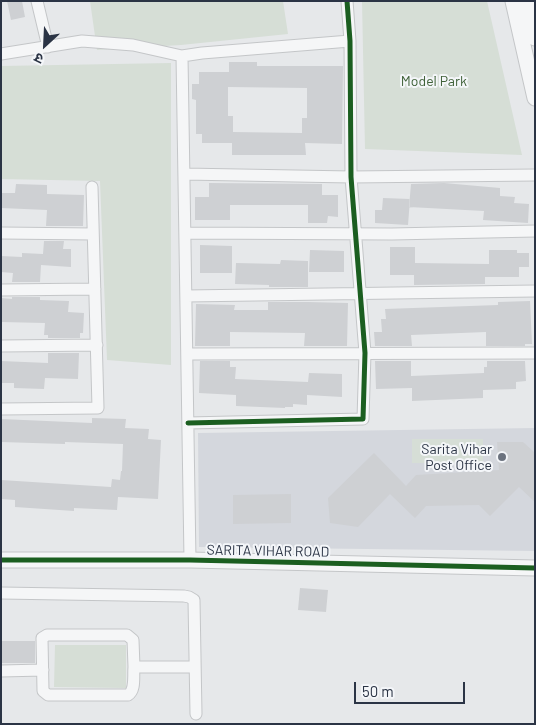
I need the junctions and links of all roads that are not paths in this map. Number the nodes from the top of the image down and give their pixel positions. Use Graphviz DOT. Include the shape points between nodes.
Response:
graph roads {
  1 [pos="37,1"];
  2 [pos="347,1"];
  3 [pos="513,1"];
  4 [pos="526,1"];
  5 [pos="535,38"];
  6 [pos="350,41"];
  7 [pos="48,47"];
  8 [pos="1,54"];
  9 [pos="182,56"];
  10 [pos="535,98"];
  11 [pos="184,174"];
  12 [pos="535,175"];
  13 [pos="351,177"];
  14 [pos="92,187"];
  15 [pos="535,231"];
  16 [pos="1,233"];
  17 [pos="185,233"];
  18 [pos="93,234"];
  19 [pos="355,234"];
  20 [pos="95,289"];
  21 [pos="1,290"];
  22 [pos="535,292"];
  23 [pos="360,294"];
  24 [pos="186,296"];
  25 [pos="97,345"];
  26 [pos="1,346"];
  27 [pos="365,353"];
  28 [pos="535,353"];
  29 [pos="187,354"];
  30 [pos="1,409"];
  31 [pos="188,423"];
  32 [pos="1,560"];
  33 [pos="190,560"];
  34 [pos="535,568"];
  35 [pos="1,593"];
  36 [pos="134,667"];
  37 [pos="195,667"];
  38 [pos="43,670"];
  39 [pos="1,671"];
  40 [pos="196,714"];
  1 -- 7 [label="street"];
  2 -- 6 [label="street"];
  3 -- 10 [label="street"];
  4 -- 5 [label="street"];
  6 -- 9 [label="street"];
  6 -- 13 [label="street"];
  7 -- 8 [label="street"];
  7 -- 9 [label="street" via="82,41 133,45"];
  9 -- 11 [label="street"];
  11 -- 13 [label="street"];
  11 -- 17 [label="street"];
  12 -- 13 [label="street"];
  13 -- 19 [label="street"];
  14 -- 18 [label="street"];
  15 -- 19 [label="street"];
  16 -- 18 [label="street"];
  17 -- 19 [label="street"];
  17 -- 24 [label="street"];
  18 -- 20 [label="street"];
  19 -- 23 [label="street"];
  20 -- 21 [label="street"];
  20 -- 25 [label="street"];
  22 -- 23 [label="street"];
  23 -- 24 [label="street"];
  23 -- 27 [label="street"];
  24 -- 29 [label="street"];
  25 -- 26 [label="street"];
  25 -- 30 [label="street" via="98,408"];
  27 -- 28 [label="street"];
  27 -- 29 [label="street"];
  27 -- 31 [label="street" via="363,419"];
  29 -- 31 [label="street"];
  31 -- 33 [label="street"];
  32 -- 33 [label="street, SARITA VIHAR ROAD"];
  33 -- 34 [label="street, SARITA VIHAR ROAD"];
  35 -- 37 [label="street" via="189,597 194,600"];
  36 -- 37 [label="street"];
  36 -- 38 [label="street" via="133,689 124,696 48,695 43,691"];
  36 -- 38 [label="street" via="133,640 127,635 47,635 42,638"];
  37 -- 40 [label="street"];
  38 -- 39 [label="street"];
}
